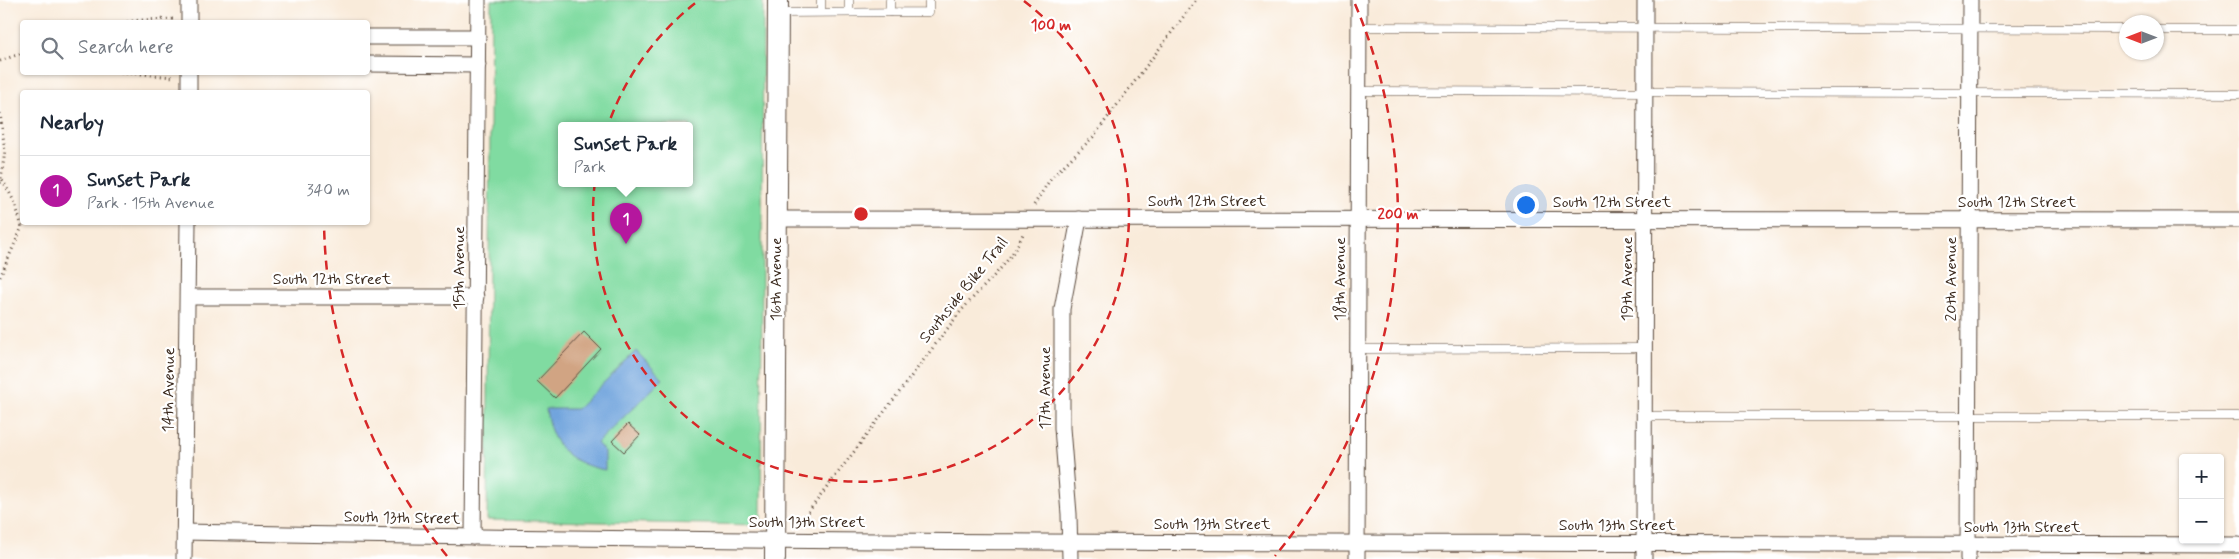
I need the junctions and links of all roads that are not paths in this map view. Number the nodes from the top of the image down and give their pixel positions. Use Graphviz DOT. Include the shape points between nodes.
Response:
graph roads {
  1 [pos="190,0"];
  2 [pos="478,0"];
  3 [pos="821,0"];
  4 [pos="849,0"];
  5 [pos="890,0"];
  6 [pos="929,0"];
  7 [pos="1359,0"];
  8 [pos="1645,0"];
  9 [pos="1970,0"];
  10 [pos="778,6"];
  11 [pos="821,12"];
  12 [pos="849,12"];
  13 [pos="890,12"];
  14 [pos="189,20"];
  15 [pos="1359,27"];
  16 [pos="1645,28"];
  17 [pos="1970,28"];
  18 [pos="2119,30"];
  19 [pos="2164,30"];
  20 [pos="2239,30"];
  21 [pos="370,37"];
  22 [pos="478,37"];
  23 [pos="370,64"];
  24 [pos="478,65"];
  25 [pos="1359,92"];
  26 [pos="1645,93"];
  27 [pos="1970,93"];
  28 [pos="2239,94"];
  29 [pos="1358,218"];
  30 [pos="776,219"];
  31 [pos="1079,219"];
  32 [pos="1644,219"];
  33 [pos="1969,220"];
  34 [pos="2239,220"];
  35 [pos="188,225"];
  36 [pos="188,297"];
  37 [pos="476,297"];
  38 [pos="1644,348"];
  39 [pos="1358,349"];
  40 [pos="1644,416"];
  41 [pos="1968,416"];
  42 [pos="2239,416"];
  43 [pos="184,532"];
  44 [pos="473,537"];
  45 [pos="1069,541"];
  46 [pos="1357,543"];
  47 [pos="1644,543"];
  48 [pos="2239,545"];
  49 [pos="775,549"];
  50 [pos="1968,552"];
  51 [pos="184,559"];
  52 [pos="1070,559"];
  53 [pos="1357,559"];
  54 [pos="1644,559"];
  1 -- 14 [label="street"];
  2 -- 22 [label="street, 15th Avenue"];
  3 -- 11 [label="lane"];
  4 -- 12 [label="lane"];
  5 -- 13 [label="lane"];
  6 -- 13 [label="lane" via="929,12"];
  7 -- 15 [label="street, 18th Avenue"];
  8 -- 16 [label="street, 19th Avenue"];
  9 -- 17 [label="street, 20th Avenue"];
  10 -- 11 [label="lane"];
  10 -- 30 [label="street, 16th Avenue"];
  11 -- 12 [label="lane"];
  12 -- 13 [label="lane"];
  15 -- 16 [label="lane"];
  15 -- 25 [label="street, 18th Avenue"];
  16 -- 17 [label="lane"];
  16 -- 26 [label="street, 19th Avenue"];
  17 -- 18 [label="lane"];
  17 -- 27 [label="street, 20th Avenue"];
  19 -- 20 [label="lane"];
  21 -- 22 [label="street"];
  22 -- 24 [label="street, 15th Avenue"];
  23 -- 24 [label="street"];
  24 -- 37 [label="street, 15th Avenue"];
  25 -- 26 [label="lane"];
  25 -- 29 [label="street, 18th Avenue"];
  26 -- 27 [label="lane"];
  26 -- 32 [label="street, 19th Avenue"];
  27 -- 28 [label="lane"];
  27 -- 33 [label="street, 20th Avenue"];
  29 -- 31 [label="street, South 12th Street"];
  29 -- 32 [label="street, South 12th Street"];
  29 -- 39 [label="street, 18th Avenue"];
  30 -- 31 [label="street, South 12th Street"];
  30 -- 49 [label="street, 16th Avenue"];
  31 -- 45 [label="street, 17th Avenue" via="1062,308 1062,428"];
  32 -- 33 [label="street, South 12th Street"];
  32 -- 38 [label="street, 19th Avenue"];
  33 -- 34 [label="street, South 12th Street"];
  33 -- 41 [label="street, 20th Avenue"];
  35 -- 36 [label="street, 14th Avenue"];
  36 -- 37 [label="street, South 12th Street"];
  36 -- 43 [label="street, 14th Avenue"];
  37 -- 44 [label="street, 15th Avenue"];
  38 -- 39 [label="lane"];
  38 -- 40 [label="street, 19th Avenue"];
  39 -- 46 [label="street, 18th Avenue"];
  40 -- 41 [label="lane"];
  40 -- 47 [label="street, 19th Avenue"];
  41 -- 42 [label="lane"];
  41 -- 50 [label="street, 20th Avenue"];
  43 -- 44 [label="street, South 13th Street"];
  43 -- 51 [label="street, 14th Avenue"];
  44 -- 49 [label="street, South 13th Street"];
  45 -- 46 [label="street, South 13th Street"];
  45 -- 49 [label="street, South 13th Street"];
  45 -- 52 [label="street, 17th Avenue"];
  46 -- 47 [label="street, South 13th Street"];
  46 -- 53 [label="street, 18th Avenue"];
  47 -- 50 [label="street, South 13th Street"];
  47 -- 54 [label="street, 19th Avenue"];
  48 -- 50 [label="street, South 13th Street"];
}
